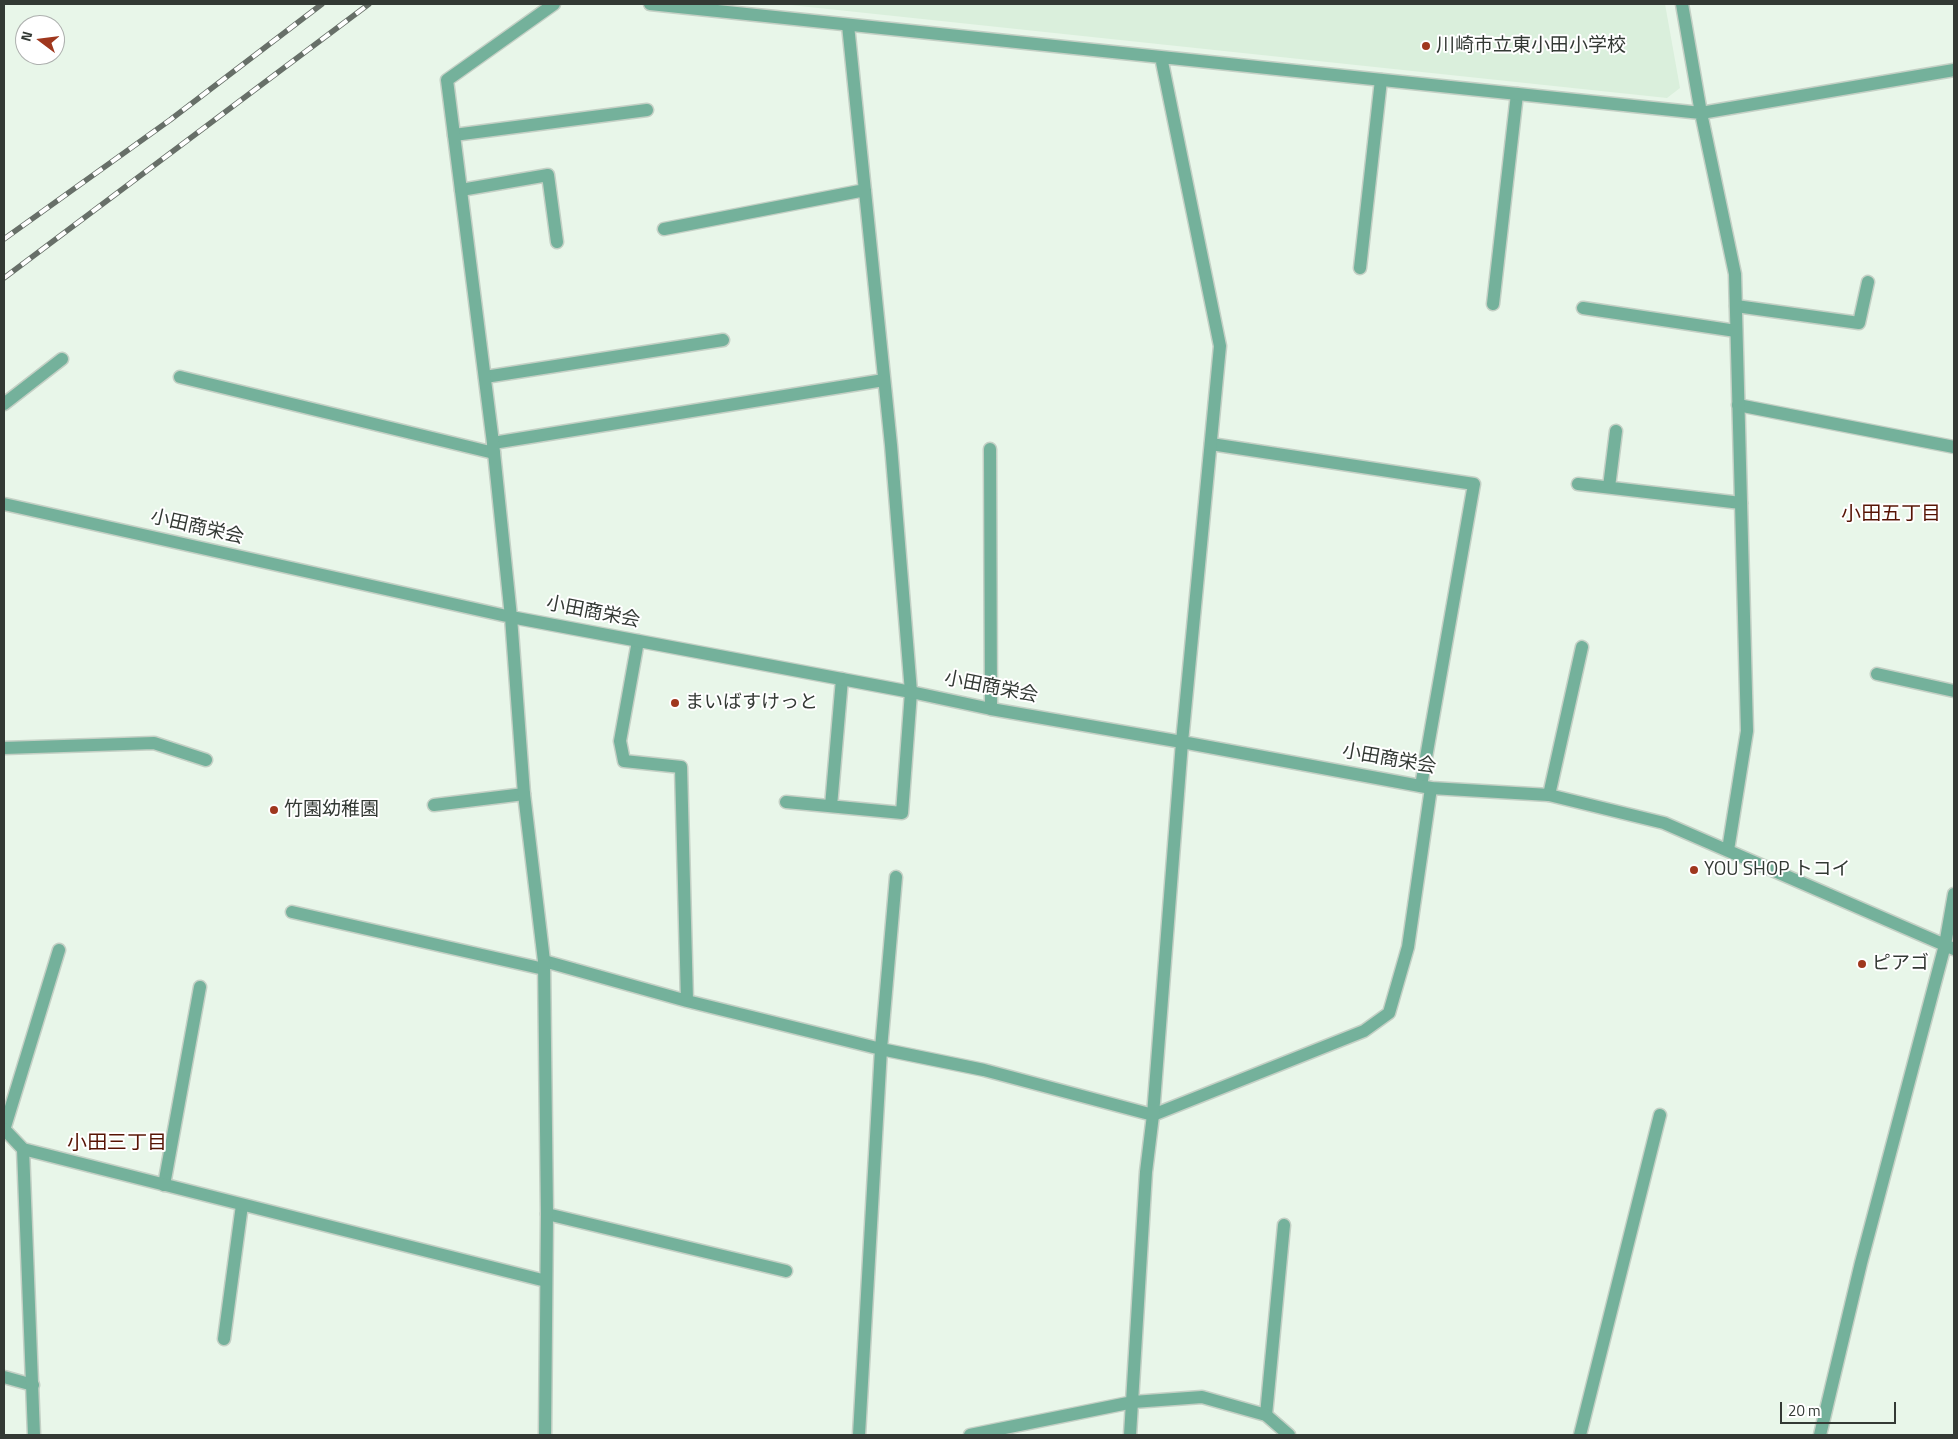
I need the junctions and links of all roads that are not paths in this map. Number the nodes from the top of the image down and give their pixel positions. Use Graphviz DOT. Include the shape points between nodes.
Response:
graph roads {
  1 [pos="554,4"];
  2 [pos="650,4"];
  3 [pos="1682,4"];
  4 [pos="848,25"];
  5 [pos="1161,57"];
  6 [pos="1954,70"];
  7 [pos="1381,80"];
  8 [pos="1518,94"];
  9 [pos="647,110"];
  10 [pos="1702,113"];
  11 [pos="454,134"];
  12 [pos="461,190"];
  13 [pos="865,190"];
  14 [pos="664,229"];
  15 [pos="557,242"];
  16 [pos="1360,268"];
  17 [pos="1868,282"];
  18 [pos="1493,304"];
  19 [pos="1736,306"];
  20 [pos="1582,308"];
  21 [pos="1736,331"];
  22 [pos="723,340"];
  23 [pos="62,359"];
  24 [pos="180,377"];
  25 [pos="485,377"];
  26 [pos="884,380"];
  27 [pos="4,404"];
  28 [pos="1738,405"];
  29 [pos="1616,431"];
  30 [pos="1211,444"];
  31 [pos="1954,447"];
  32 [pos="494,448"];
  33 [pos="990,449"];
  34 [pos="1578,484"];
  35 [pos="1609,487"];
  36 [pos="1741,503"];
  37 [pos="4,504"];
  38 [pos="511,617"];
  39 [pos="638,641"];
  40 [pos="1582,647"];
  41 [pos="1877,674"];
  42 [pos="842,679"];
  43 [pos="1954,691"];
  44 [pos="911,692"];
  45 [pos="991,709"];
  46 [pos="1182,742"];
  47 [pos="4,748"];
  48 [pos="206,760"];
  49 [pos="1426,787"];
  50 [pos="524,794"];
  51 [pos="1549,795"];
  52 [pos="786,802"];
  53 [pos="434,805"];
  54 [pos="832,806"];
  55 [pos="1728,850"];
  56 [pos="896,877"];
  57 [pos="1954,894"];
  58 [pos="292,912"];
  59 [pos="1949,947"];
  60 [pos="59,950"];
  61 [pos="544,965"];
  62 [pos="200,987"];
  63 [pos="687,1001"];
  64 [pos="882,1049"];
  65 [pos="1153,1115"];
  66 [pos="1660,1115"];
  67 [pos="4,1129"];
  68 [pos="23,1149"];
  69 [pos="164,1185"];
  70 [pos="242,1205"];
  71 [pos="547,1214"];
  72 [pos="1284,1225"];
  73 [pos="786,1271"];
  74 [pos="546,1281"];
  75 [pos="224,1339"];
  76 [pos="4,1377"];
  77 [pos="33,1385"];
  78 [pos="1133,1402"];
  79 [pos="1266,1416"];
  80 [pos="34,1435"];
  81 [pos="545,1435"];
  82 [pos="859,1435"];
  83 [pos="970,1435"];
  84 [pos="1130,1435"];
  85 [pos="1289,1435"];
  86 [pos="1580,1435"];
  87 [pos="1820,1435"];
  1 -- 11 [label="street" via="447,80"];
  2 -- 4 [label="street"];
  3 -- 10 [label="street"];
  4 -- 5 [label="street"];
  4 -- 13 [label="street"];
  5 -- 7 [label="street"];
  5 -- 30 [label="street" via="1220,346"];
  6 -- 10 [label="street"];
  7 -- 8 [label="street"];
  7 -- 16 [label="street"];
  8 -- 10 [label="street"];
  8 -- 18 [label="street"];
  9 -- 11 [label="street"];
  10 -- 19 [label="street" via="1735,274"];
  11 -- 12 [label="street"];
  12 -- 15 [label="street" via="548,175"];
  12 -- 25 [label="street"];
  13 -- 14 [label="street"];
  13 -- 26 [label="street"];
  17 -- 19 [label="street" via="1859,323"];
  19 -- 21 [label="street"];
  20 -- 21 [label="street"];
  21 -- 28 [label="street"];
  22 -- 25 [label="street"];
  23 -- 27 [label="street"];
  24 -- 32 [label="street"];
  25 -- 32 [label="street"];
  26 -- 32 [label="street"];
  26 -- 44 [label="street"];
  28 -- 31 [label="street"];
  28 -- 36 [label="street"];
  29 -- 35 [label="street"];
  30 -- 46 [label="street"];
  30 -- 49 [label="street" via="1474,484"];
  32 -- 38 [label="street"];
  33 -- 45 [label="street"];
  34 -- 35 [label="street"];
  35 -- 36 [label="street"];
  36 -- 55 [label="street" via="1747,731"];
  37 -- 38 [label="street, 小田商栄会"];
  38 -- 39 [label="street, 小田商栄会"];
  38 -- 50 [label="street"];
  39 -- 42 [label="street, 小田商栄会"];
  39 -- 63 [label="street" via="620,741 624,761 681,767"];
  40 -- 51 [label="street"];
  41 -- 43 [label="street"];
  42 -- 44 [label="street, 小田商栄会"];
  42 -- 54 [label="street"];
  44 -- 45 [label="street, 小田商栄会"];
  44 -- 54 [label="street" via="902,813"];
  45 -- 46 [label="street, 小田商栄会"];
  46 -- 49 [label="street, 小田商栄会"];
  46 -- 65 [label="street"];
  47 -- 48 [label="street" via="154,743"];
  49 -- 51 [label="street, 小田商栄会"];
  49 -- 65 [label="street" via="1408,947 1389,1013 1364,1031"];
  50 -- 53 [label="street"];
  50 -- 61 [label="street"];
  51 -- 55 [label="street, 小田商栄会" via="1664,823"];
  52 -- 54 [label="street"];
  55 -- 59 [label="street, 小田商栄会"];
  56 -- 64 [label="street"];
  57 -- 59 [label="street"];
  58 -- 61 [label="street"];
  59 -- 87 [label="street" via="1861,1263"];
  60 -- 67 [label="street"];
  61 -- 63 [label="street"];
  61 -- 71 [label="street"];
  62 -- 69 [label="street"];
  63 -- 64 [label="street"];
  64 -- 65 [label="street" via="984,1070"];
  64 -- 82 [label="street"];
  65 -- 78 [label="street" via="1146,1172"];
  66 -- 86 [label="street"];
  67 -- 68 [label="street"];
  68 -- 69 [label="street"];
  68 -- 77 [label="street"];
  69 -- 70 [label="street"];
  70 -- 74 [label="street"];
  70 -- 75 [label="street"];
  71 -- 73 [label="street"];
  71 -- 74 [label="street"];
  72 -- 79 [label="street"];
  74 -- 81 [label="street"];
  76 -- 77 [label="street"];
  77 -- 80 [label="street"];
  78 -- 79 [label="street" via="1202,1397"];
  78 -- 83 [label="street"];
  78 -- 84 [label="street"];
  79 -- 85 [label="street"];
}
